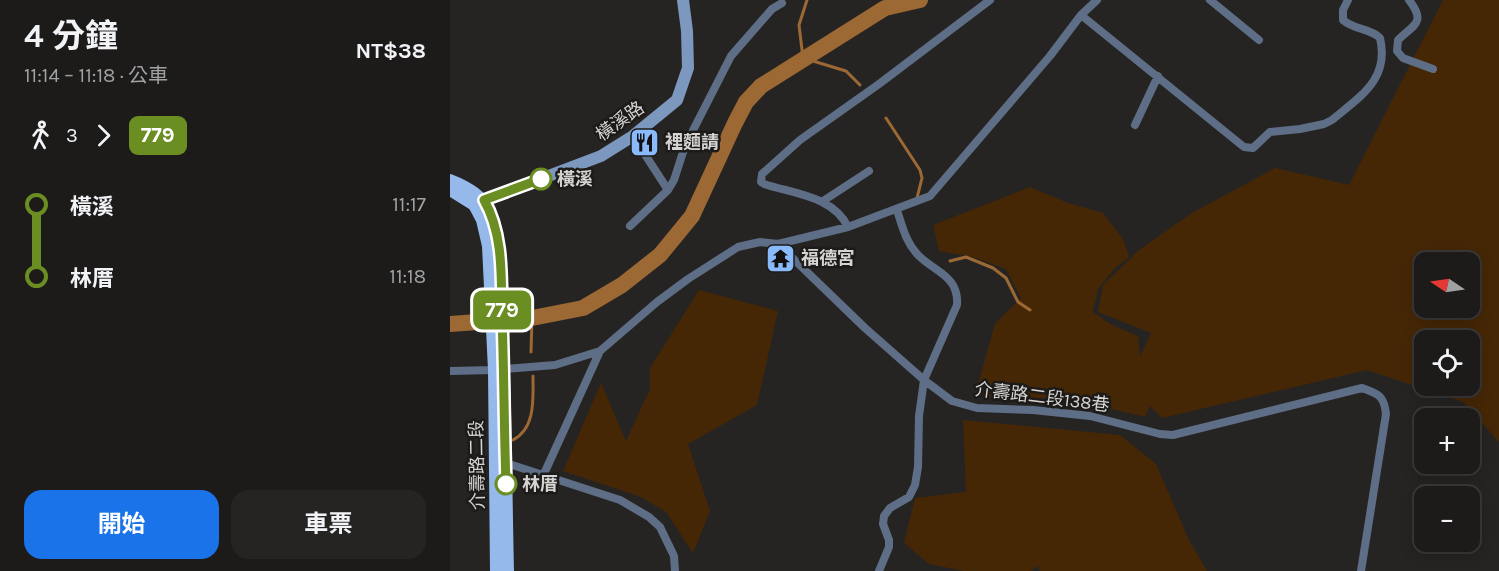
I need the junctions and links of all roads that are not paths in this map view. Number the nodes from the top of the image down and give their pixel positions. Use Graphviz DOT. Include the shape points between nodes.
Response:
graph roads {
  1 [pos="683,0"];
  2 [pos="990,0"];
  3 [pos="1097,0"];
  4 [pos="1210,0"];
  5 [pos="1348,0"];
  6 [pos="1409,0"];
  7 [pos="782,3"];
  8 [pos="1082,15"];
  9 [pos="1259,40"];
  10 [pos="1433,69"];
  11 [pos="1158,76"];
  12 [pos="1135,125"];
  13 [pos="633,136"];
  14 [pos="868,171"];
  15 [pos="450,180"];
  16 [pos="450,190"];
  17 [pos="668,190"];
  18 [pos="823,201"];
  19 [pos="479,202"];
  20 [pos="897,210"];
  21 [pos="630,226"];
  22 [pos="848,227"];
  23 [pos="778,244"];
  24 [pos="600,351"];
  25 [pos="499,364"];
  26 [pos="450,371"];
  27 [pos="924,380"];
  28 [pos="500,460"];
  29 [pos="543,476"];
  30 [pos="496,571"];
  31 [pos="508,571"];
  32 [pos="675,571"];
  33 [pos="879,571"];
  34 [pos="1361,571"];
  1 -- 13 [label="main road, 橫溪路" via="688,68 677,100"];
  2 -- 18 [label="street" via="800,140 762,174 764,184"];
  3 -- 8 [label="street"];
  4 -- 9 [label="street"];
  5 -- 11 [label="street" via="1343,20 1380,38 1380,67 1371,87 1324,124 1270,132 1253,148 1244,147"];
  6 -- 10 [label="street" via="1417,12 1417,23 1398,40 1397,51 1403,58"];
  7 -- 17 [label="street" via="772,9 731,56 685,146"];
  8 -- 11 [label="street"];
  8 -- 20 [label="street" via="936,192"];
  11 -- 12 [label="street"];
  13 -- 17 [label="street"];
  13 -- 19 [label="main road, 橫溪路" via="601,156"];
  14 -- 18 [label="street"];
  15 -- 19 [label="main road" via="472,190"];
  16 -- 19 [label="main road"];
  17 -- 21 [label="street"];
  18 -- 22 [label="street" via="841,214"];
  19 -- 25 [label="main road, 介壽路二段" via="495,261"];
  20 -- 22 [label="street"];
  20 -- 27 [label="street" via="903,232 914,250 946,275 957,300"];
  22 -- 23 [label="street"];
  23 -- 24 [label="street" via="760,242 720,258 657,302"];
  23 -- 27 [label="street, 介壽路二段138巷"];
  24 -- 25 [label="street" via="564,364"];
  24 -- 29 [label="street"];
  25 -- 26 [label="street"];
  25 -- 28 [label="main road, 介壽路二段"];
  27 -- 33 [label="street" via="917,477 909,497 884,516 889,547"];
  27 -- 34 [label="street, 介壽路二段138巷" via="952,401 977,408 1090,416 1173,435 1362,388 1377,394 1385,402 1386,414"];
  28 -- 29 [label="street"];
  28 -- 30 [label="main road, 介壽路二段"];
  28 -- 31 [label="main road, 介壽路二段"];
  29 -- 32 [label="street" via="620,500 649,517 660,526 674,556"];
}
